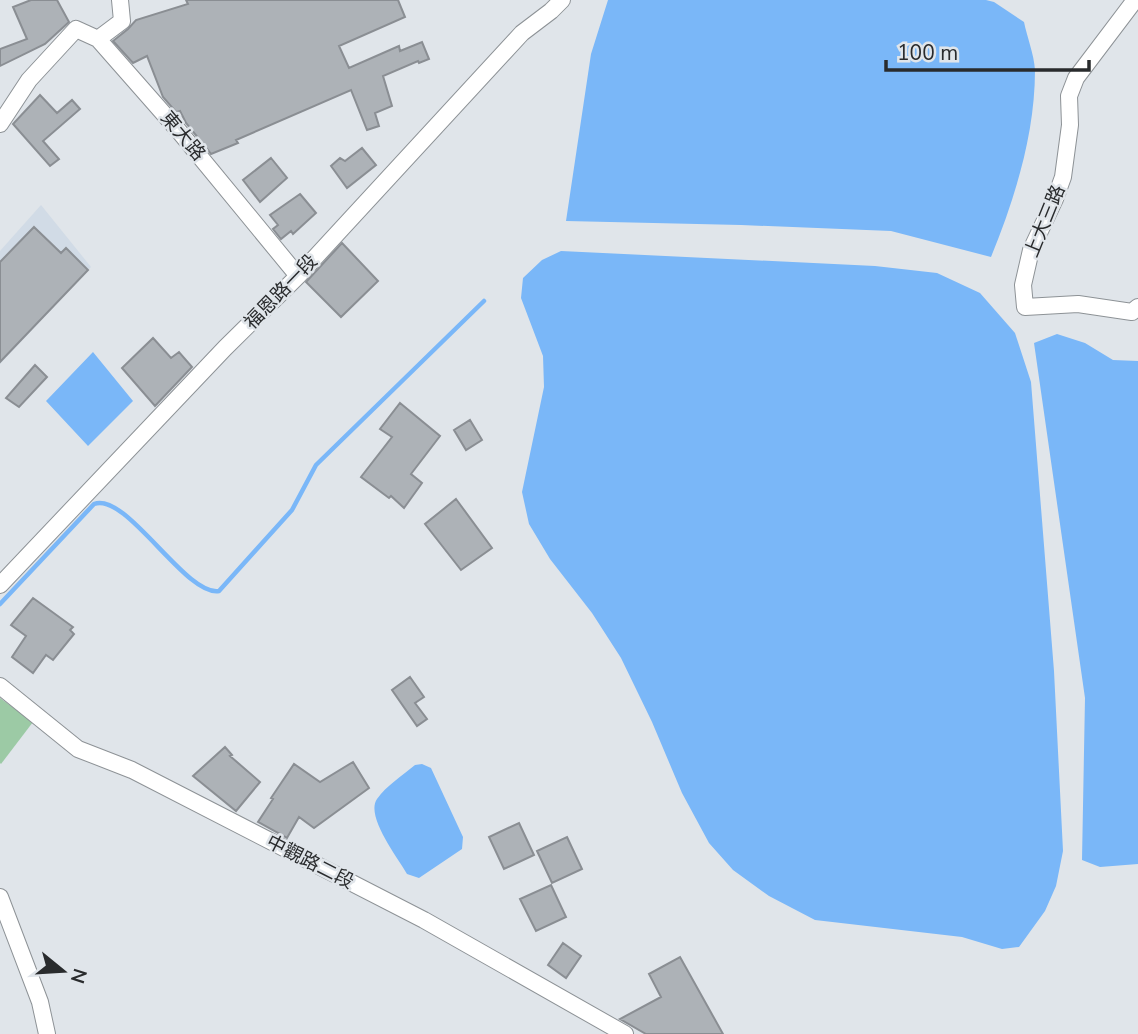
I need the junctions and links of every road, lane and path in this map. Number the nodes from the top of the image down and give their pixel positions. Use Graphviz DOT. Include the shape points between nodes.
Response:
graph roads {
  1 [pos="120,0"];
  2 [pos="562,0"];
  3 [pos="1135,0"];
  4 [pos="97,40"];
  5 [pos="0,124"];
  6 [pos="298,276"];
  7 [pos="1138,307"];
  8 [pos="0,585"];
  9 [pos="0,686"];
  10 [pos="0,897"];
  11 [pos="47,1034"];
  12 [pos="625,1034"];
  1 -- 4 [label="street" via="122,21"];
  2 -- 6 [label="street, 福恩路一段" via="522,33"];
  3 -- 7 [label="street, 上大三路" via="1076,78 1069,96 1063,177 1031,250 1023,285 1025,307 1077,304 1132,312"];
  4 -- 5 [label="street" via="76,29 29,80"];
  4 -- 6 [label="street, 東大路"];
  6 -- 8 [label="street, 福恩路一段"];
  9 -- 12 [label="street, 中觀路二段" via="78,749 132,770 397,906"];
  10 -- 11 [label="street" via="40,1002"];
}
